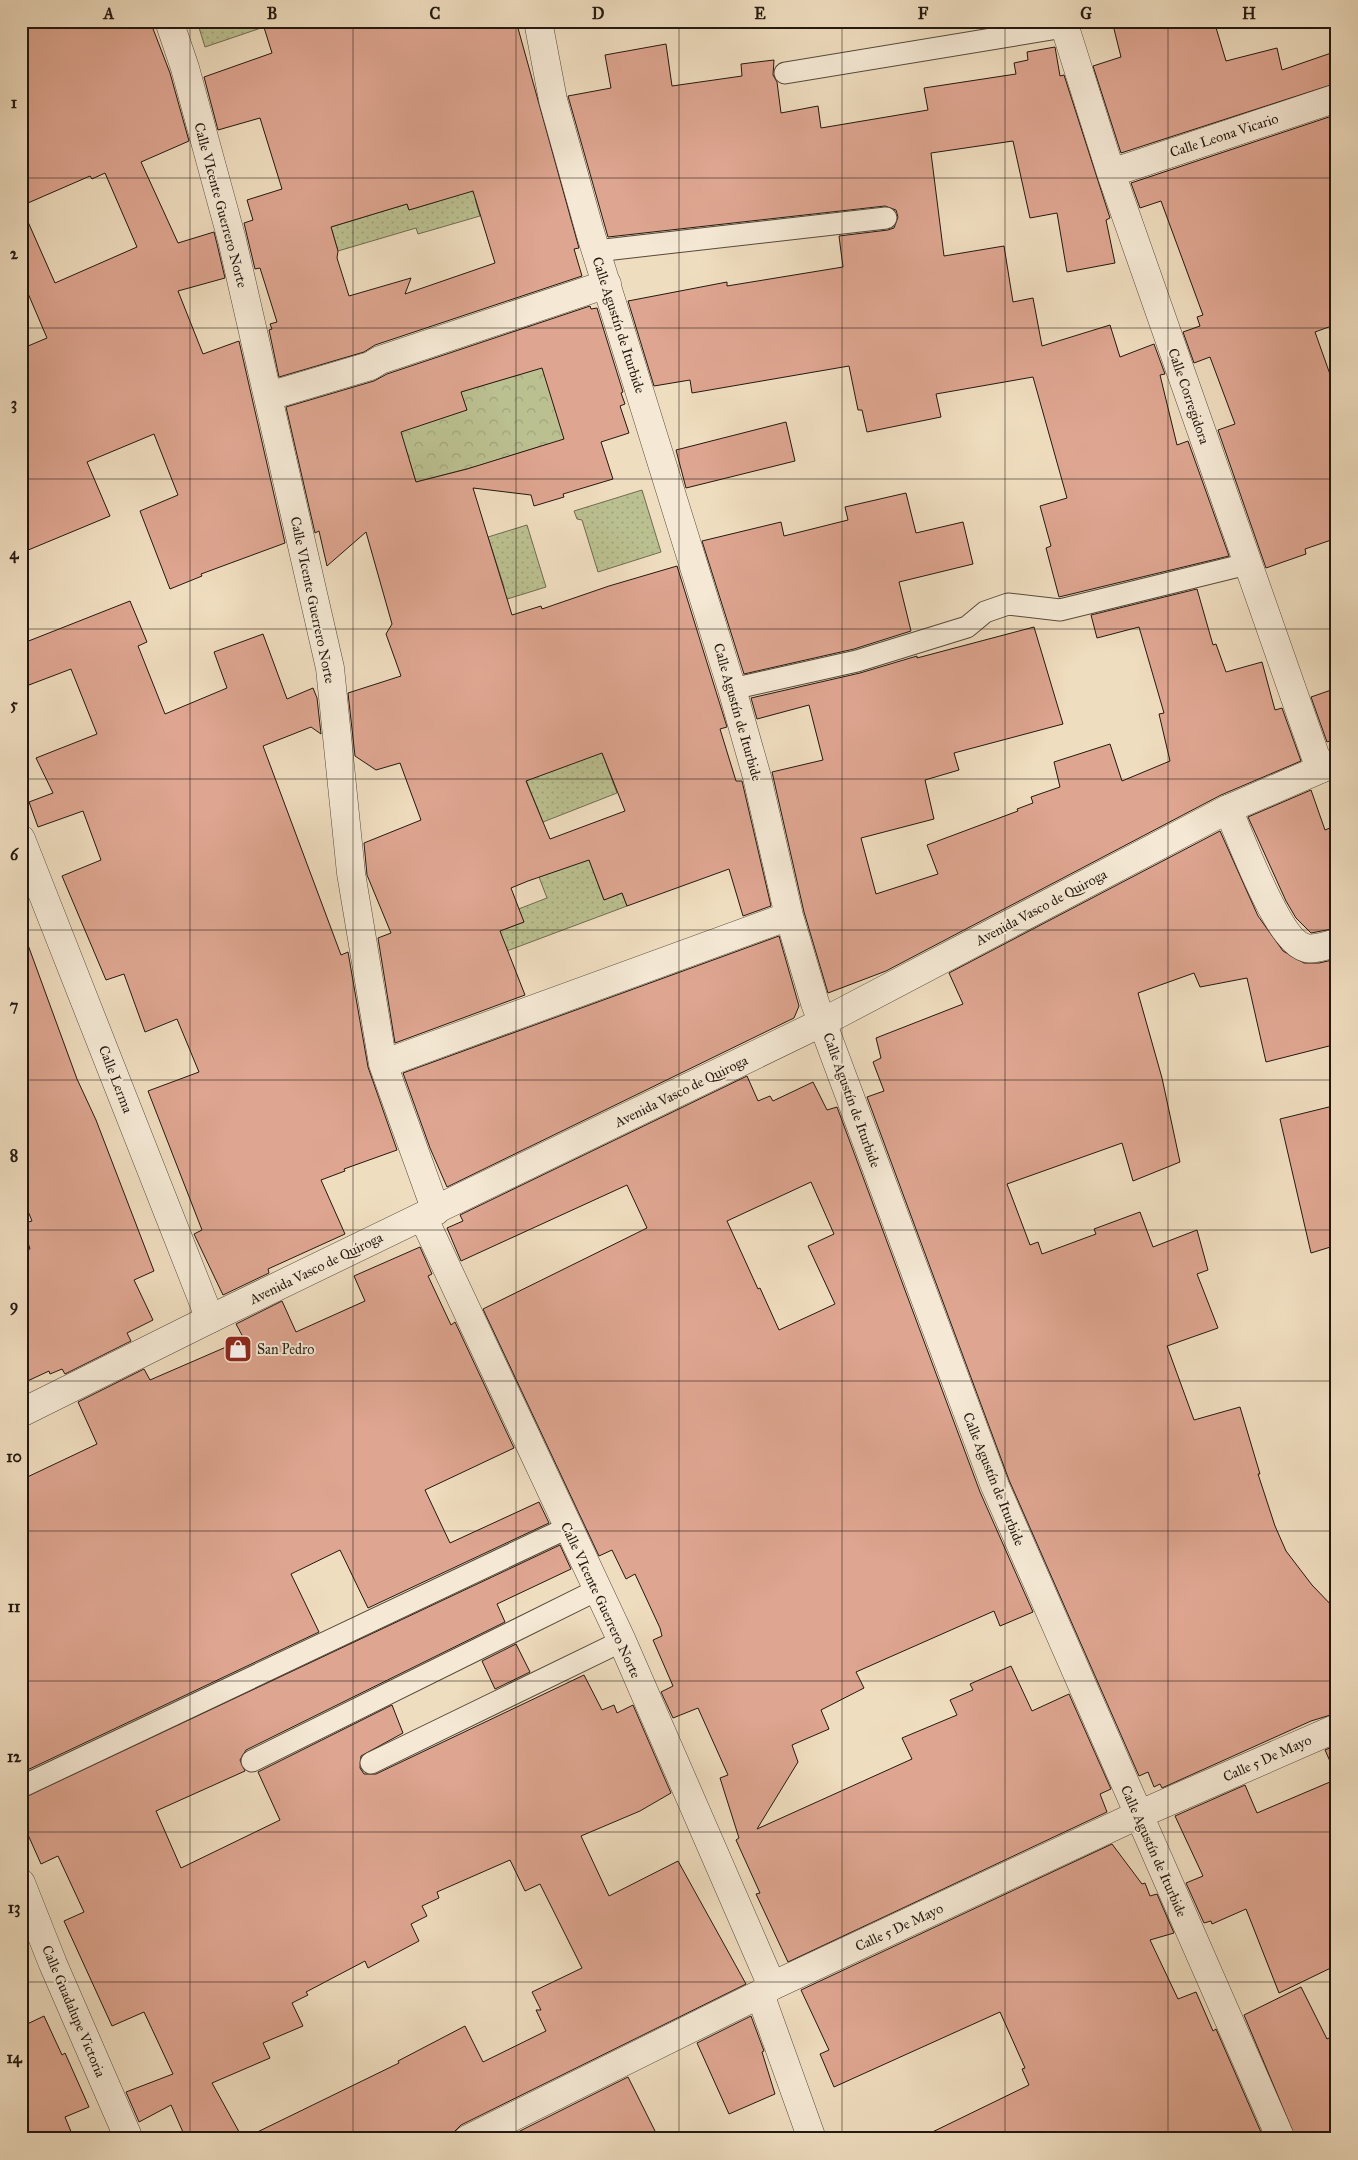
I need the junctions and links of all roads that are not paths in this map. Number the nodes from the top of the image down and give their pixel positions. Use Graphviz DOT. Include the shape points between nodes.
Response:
graph roads {
  1 [pos="169,21"];
  2 [pos="538,21"];
  3 [pos="1064,24"];
  4 [pos="785,74"];
  5 [pos="1337,98"];
  6 [pos="1111,173"];
  7 [pos="886,218"];
  8 [pos="596,251"];
  9 [pos="607,284"];
  10 [pos="269,396"];
  11 [pos="1247,564"];
  12 [pos="732,689"];
  13 [pos="1328,766"];
  14 [pos="1228,809"];
  15 [pos="21,838"];
  16 [pos="788,916"];
  17 [pos="1337,943"];
  18 [pos="822,1022"];
  19 [pos="383,1064"];
  20 [pos="429,1214"];
  21 [pos="210,1319"];
  22 [pos="21,1413"];
  23 [pos="568,1528"];
  24 [pos="598,1590"];
  25 [pos="622,1641"];
  26 [pos="1337,1728"];
  27 [pos="252,1761"];
  28 [pos="372,1763"];
  29 [pos="21,1787"];
  30 [pos="1138,1815"];
  31 [pos="21,1882"];
  32 [pos="766,1990"];
  33 [pos="130,2139"];
  34 [pos="468,2139"];
  35 [pos="812,2139"];
  36 [pos="1281,2139"];
  1 -- 10 [label="street, Calle VIcente Guerrero Norte" via="232,240"];
  2 -- 8 [label="street, Calle Agustín de Iturbide" via="553,100"];
  3 -- 4 [label="lane"];
  3 -- 6 [label="street, Calle Corregidora"];
  5 -- 6 [label="street, Calle Leona Vicario"];
  6 -- 11 [label="street, Calle Corregidora"];
  7 -- 8 [label="lane"];
  8 -- 9 [label="street, Calle Agustín de Iturbide"];
  9 -- 10 [label="street" via="370,366"];
  9 -- 12 [label="street, Calle Agustín de Iturbide"];
  10 -- 19 [label="street, Calle VIcente Guerrero Norte" via="330,668 351,872"];
  11 -- 12 [label="lane" via="1060,610 1008,604 985,612 967,627 857,661"];
  11 -- 13 [label="street, Calle Corregidora"];
  12 -- 16 [label="street, Calle Agustín de Iturbide" via="757,777"];
  13 -- 14 [label="street, Avenida Vasco de Quiroga"];
  14 -- 17 [label="street" via="1281,926 1307,949"];
  14 -- 18 [label="street, Avenida Vasco de Quiroga"];
  15 -- 21 [label="street, Calle Lerma"];
  16 -- 18 [label="street, Calle Agustín de Iturbide"];
  16 -- 19 [label="street"];
  18 -- 20 [label="street, Avenida Vasco de Quiroga"];
  18 -- 30 [label="street, Calle Agustín de Iturbide" via="995,1486"];
  19 -- 20 [label="street, Calle VIcente Guerrero Norte"];
  20 -- 21 [label="street, Avenida Vasco de Quiroga"];
  20 -- 23 [label="street, Calle VIcente Guerrero Norte"];
  21 -- 22 [label="street, Avenida Vasco de Quiroga"];
  23 -- 24 [label="street, Calle VIcente Guerrero Norte"];
  23 -- 29 [label="lane"];
  24 -- 25 [label="street, Calle VIcente Guerrero Norte"];
  24 -- 27 [label="lane"];
  25 -- 28 [label="lane"];
  25 -- 32 [label="street, Calle VIcente Guerrero Norte"];
  26 -- 30 [label="street, Calle 5 De Mayo"];
  30 -- 32 [label="street, Calle 5 De Mayo"];
  30 -- 36 [label="street, Calle Agustín de Iturbide"];
  31 -- 33 [label="street, Calle Guadalupe Victoria" via="53,1964"];
  32 -- 34 [label="street, Calle 5 De Mayo"];
  32 -- 35 [label="street, Calle VIcente Guerrero Norte"];
}
